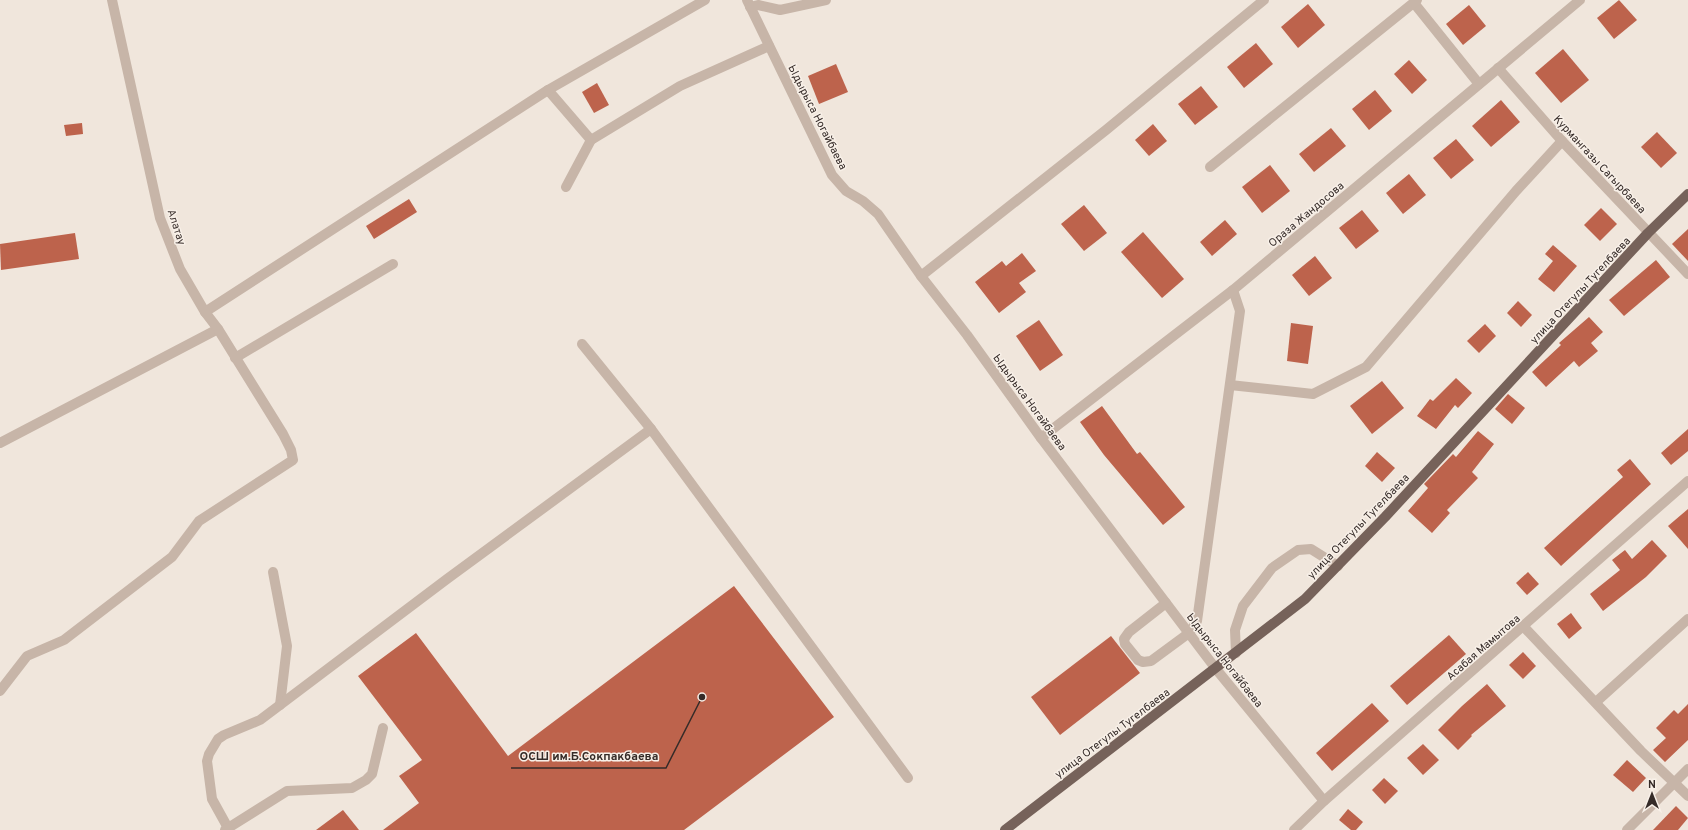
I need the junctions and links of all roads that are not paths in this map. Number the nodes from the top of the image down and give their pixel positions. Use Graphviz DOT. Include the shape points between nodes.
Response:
graph roads {
  1 [pos="112,0"];
  2 [pos="705,0"];
  3 [pos="826,0"];
  4 [pos="1264,0"];
  5 [pos="1580,0"];
  6 [pos="1416,1"];
  7 [pos="749,3"];
  8 [pos="769,46"];
  9 [pos="1498,68"];
  10 [pos="1479,84"];
  11 [pos="548,90"];
  12 [pos="591,140"];
  13 [pos="1562,141"];
  14 [pos="1210,166"];
  15 [pos="566,187"];
  16 [pos="1688,194"];
  17 [pos="1648,233"];
  18 [pos="393,264"];
  19 [pos="1688,274"];
  20 [pos="921,276"];
  21 [pos="1233,290"];
  22 [pos="205,312"];
  23 [pos="218,329"];
  24 [pos="582,344"];
  25 [pos="235,358"];
  26 [pos="1230,385"];
  27 [pos="651,429"];
  28 [pos="1041,438"];
  29 [pos="0,443"];
  30 [pos="1688,481"];
  31 [pos="1338,566"];
  32 [pos="273,572"];
  33 [pos="1166,603"];
  34 [pos="1688,619"];
  35 [pos="1524,627"];
  36 [pos="1189,633"];
  37 [pos="1236,653"];
  38 [pos="1216,669"];
  39 [pos="0,691"];
  40 [pos="1596,702"];
  41 [pos="280,705"];
  42 [pos="383,728"];
  43 [pos="1688,769"];
  44 [pos="908,778"];
  45 [pos="1675,782"];
  46 [pos="1688,796"];
  47 [pos="1324,801"];
  48 [pos="226,829"];
  49 [pos="1005,830"];
  50 [pos="1294,830"];
  51 [pos="1627,830"];
  1 -- 22 [label="street, Алатау" via="160,218 180,269"];
  2 -- 11 [label="street"];
  3 -- 7 [label="street" via="780,10"];
  4 -- 20 [label="street" via="1106,130"];
  5 -- 9 [label="street, Ораза Жандосова"];
  6 -- 10 [label="street"];
  6 -- 14 [label="street"];
  7 -- 8 [label="street, Ыдырыса Ногайбаева"];
  8 -- 12 [label="street" via="680,86"];
  8 -- 20 [label="street, Ыдырыса Ногайбаева" via="832,175 846,191 878,214"];
  9 -- 10 [label="street, Ораза Жандосова"];
  9 -- 13 [label="street, Курмангазы Сагырбаева"];
  10 -- 21 [label="street, Ораза Жандосова"];
  11 -- 12 [label="street"];
  11 -- 22 [label="street"];
  12 -- 15 [label="street"];
  13 -- 17 [label="street, Курмангазы Сагырбаева"];
  13 -- 26 [label="street" via="1516,191 1366,368 1313,394"];
  16 -- 17 [label="main road, улица Отегулы Тугелбаева"];
  17 -- 19 [label="street, Курмангазы Сагырбаева"];
  17 -- 31 [label="main road, улица Отегулы Тугелбаева"];
  18 -- 25 [label="street"];
  20 -- 28 [label="street, Ыдырыса Ногайбаева"];
  21 -- 26 [label="street" via="1240,311"];
  21 -- 28 [label="street, Ораза Жандосова"];
  22 -- 23 [label="street, Алатау"];
  23 -- 25 [label="street, Алатау"];
  23 -- 29 [label="street"];
  24 -- 27 [label="street"];
  25 -- 39 [label="street, Алатау" via="283,434 293,460 199,521 172,557 64,640 27,656"];
  26 -- 36 [label="street" via="1197,621"];
  27 -- 41 [label="street"];
  27 -- 44 [label="street"];
  28 -- 33 [label="street, Ыдырыса Ногайбаева"];
  30 -- 35 [label="street, Асабая Мамытова"];
  31 -- 37 [label="main road, улица Отегулы Тугелбаева" via="1305,599"];
  31 -- 37 [label="street" via="1310,549 1298,550 1272,568 1243,606 1235,630"];
  32 -- 41 [label="street" via="288,646"];
  33 -- 36 [label="street, Ыдырыса Ногайбаева"];
  33 -- 36 [label="street" via="1129,632 1124,639 1125,644 1138,660 1152,661"];
  34 -- 40 [label="street"];
  35 -- 40 [label="street"];
  35 -- 47 [label="street, Асабая Мамытова"];
  36 -- 38 [label="street, Ыдырыса Ногайбаева"];
  37 -- 38 [label="main road, улица Отегулы Тугелбаева"];
  38 -- 47 [label="street, Ыдырыса Ногайбаева"];
  38 -- 49 [label="main road, улица Отегулы Тугелбаева"];
  40 -- 45 [label="street" via="1641,751"];
  41 -- 48 [label="street" via="260,720 218,739 209,754 207,761 212,799"];
  42 -- 48 [label="street" via="372,774 358,786 288,792"];
  43 -- 45 [label="street"];
  45 -- 46 [label="street"];
  45 -- 51 [label="street"];
  47 -- 50 [label="street, Асабая Мамытова"];
}
